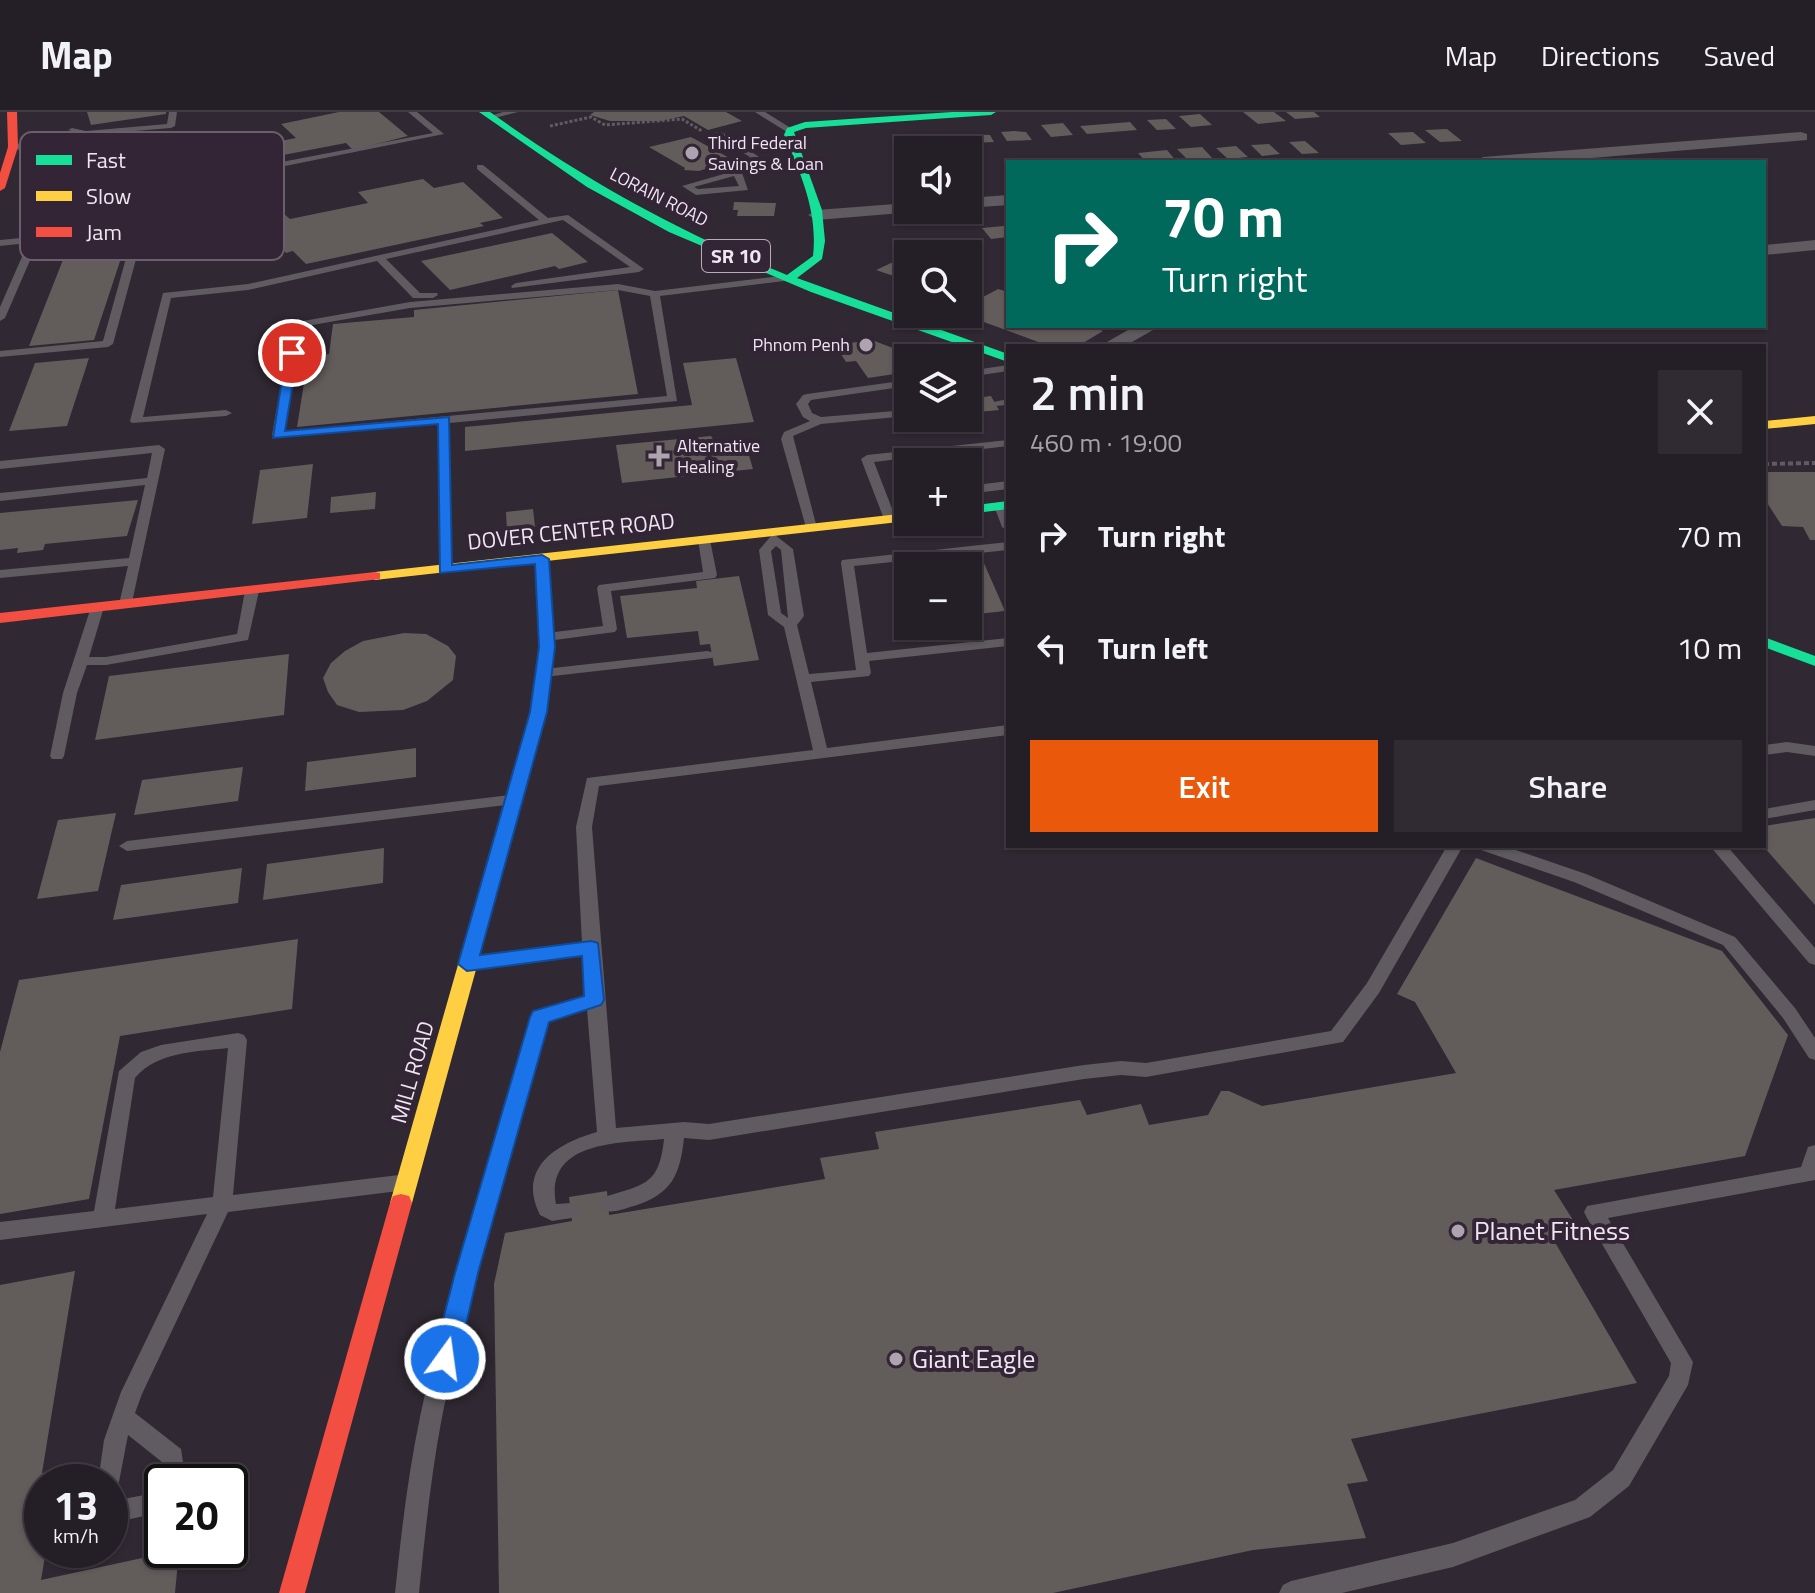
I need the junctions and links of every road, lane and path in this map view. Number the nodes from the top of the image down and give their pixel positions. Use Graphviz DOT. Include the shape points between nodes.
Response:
graph roads {
  1 [pos="12,112"];
  2 [pos="173,112"];
  3 [pos="412,112"];
  4 [pos="514,112"];
  5 [pos="759,112"];
  6 [pos="991,112"];
  7 [pos="488,114"];
  8 [pos="1784,120"];
  9 [pos="541,128"];
  10 [pos="790,130"];
  11 [pos="51,132"];
  12 [pos="84,132"];
  13 [pos="98,132"];
  14 [pos="705,132"];
  15 [pos="719,134"];
  16 [pos="1801,137"];
  17 [pos="20,141"];
  18 [pos="13,143"];
  19 [pos="20,143"];
  20 [pos="1815,149"];
  21 [pos="1508,160"];
  22 [pos="284,164"];
  23 [pos="480,167"];
  24 [pos="737,173"];
  25 [pos="0,188"];
  26 [pos="1006,200"];
  27 [pos="982,202"];
  28 [pos="894,209"];
  29 [pos="817,215"];
  30 [pos="546,221"];
  31 [pos="20,241"];
  32 [pos="0,243"];
  33 [pos="1815,245"];
  34 [pos="1766,250"];
  35 [pos="379,258"];
  36 [pos="26,260"];
  37 [pos="131,260"];
  38 [pos="790,278"];
  39 [pos="655,294"];
  40 [pos="0,318"];
  41 [pos="1146,328"];
  42 [pos="1114,344"];
  43 [pos="0,354"];
  44 [pos="1006,357"];
  45 [pos="1006,368"];
  46 [pos="982,372"];
  47 [pos="894,385"];
  48 [pos="1006,402"];
  49 [pos="995,403"];
  50 [pos="226,413"];
  51 [pos="894,414"];
  52 [pos="444,420"];
  53 [pos="1815,420"];
  54 [pos="819,421"];
  55 [pos="1766,425"];
  56 [pos="1006,443"];
  57 [pos="979,448"];
  58 [pos="894,458"];
  59 [pos="1815,463"];
  60 [pos="1766,464"];
  61 [pos="0,465"];
  62 [pos="152,481"];
  63 [pos="1006,485"];
  64 [pos="982,488"];
  65 [pos="0,497"];
  66 [pos="1004,506"];
  67 [pos="982,508"];
  68 [pos="894,509"];
  69 [pos="894,519"];
  70 [pos="811,528"];
  71 [pos="774,536"];
  72 [pos="704,540"];
  73 [pos="1006,546"];
  74 [pos="542,559"];
  75 [pos="135,561"];
  76 [pos="445,570"];
  77 [pos="0,574"];
  78 [pos="252,591"];
  79 [pos="126,604"];
  80 [pos="97,607"];
  81 [pos="0,618"];
  82 [pos="790,625"];
  83 [pos="547,637"];
  84 [pos="1006,642"];
  85 [pos="1766,643"];
  86 [pos="707,655"];
  87 [pos="861,658"];
  88 [pos="81,661"];
  89 [pos="1815,661"];
  90 [pos="544,673"];
  91 [pos="803,679"];
  92 [pos="1006,730"];
  93 [pos="1766,750"];
  94 [pos="1815,751"];
  95 [pos="821,754"];
  96 [pos="57,756"];
  97 [pos="514,799"];
  98 [pos="1815,805"];
  99 [pos="1766,814"];
  100 [pos="127,846"];
  101 [pos="1454,848"];
  102 [pos="1493,848"];
  103 [pos="1720,848"];
  104 [pos="591,948"];
  105 [pos="1815,959"];
  106 [pos="467,964"];
  107 [pos="594,1000"];
  108 [pos="1815,1053"];
  109 [pos="675,1131"];
  110 [pos="607,1137"];
  111 [pos="1815,1153"];
  112 [pos="407,1182"];
  113 [pos="222,1204"];
  114 [pos="609,1204"];
  115 [pos="571,1211"];
  116 [pos="103,1219"];
  117 [pos="0,1231"];
  118 [pos="123,1417"];
  119 [pos="112,1464"];
  120 [pos="174,1464"];
  121 [pos="292,1593"];
  122 [pos="407,1593"];
  123 [pos="1291,1593"];
  1 -- 18 [label="street"];
  2 -- 13 [label="lane" via="171,126"];
  3 -- 22 [label="lane" via="440,134"];
  4 -- 7 [label="lane"];
  5 -- 10 [label="lane"];
  6 -- 10 [label="street"];
  7 -- 38 [label="street, LORAIN ROAD / SR 10" via="626,206"];
  8 -- 16 [label="street"];
  9 -- 14 [label="path" via="591,117 605,125 682,119"];
  10 -- 29 [label="street"];
  11 -- 12 [label="lane" via="72,126"];
  15 -- 24 [label="lane" via="755,157"];
  16 -- 20 [label="street"];
  16 -- 21 [label="street"];
  17 -- 18 [label="lane"];
  18 -- 19 [label="lane"];
  18 -- 25 [label="street"];
  23 -- 30 [label="lane"];
  24 -- 24 [label="lane" via="699,183 686,186 696,192 745,188"];
  26 -- 27 [label="street"];
  28 -- 29 [label="street"];
  29 -- 38 [label="street" via="818,257"];
  30 -- 35 [label="lane"];
  30 -- 35 [label="lane" via="565,217 639,269 417,296"];
  31 -- 32 [label="lane"];
  33 -- 34 [label="street"];
  35 -- 50 [label="lane" via="248,287 167,295 136,421"];
  36 -- 40 [label="lane"];
  37 -- 43 [label="lane" via="108,344"];
  38 -- 39 [label="lane"];
  38 -- 44 [label="street, LORAIN ROAD / SR 10"];
  39 -- 52 [label="lane" via="673,399"];
  39 -- 52 [label="lane" via="618,287 410,305 296,325 278,435"];
  41 -- 42 [label="street"];
  45 -- 46 [label="lane"];
  47 -- 54 [label="lane" via="807,397 804,410"];
  48 -- 49 [label="lane"];
  51 -- 54 [label="lane"];
  52 -- 76 [label="lane"];
  53 -- 55 [label="street"];
  54 -- 70 [label="lane" via="787,439"];
  56 -- 57 [label="lane"];
  58 -- 68 [label="lane" via="867,459"];
  59 -- 60 [label="path"];
  61 -- 62 [label="lane" via="153,448 159,449"];
  62 -- 65 [label="lane"];
  62 -- 75 [label="lane"];
  63 -- 64 [label="lane"];
  66 -- 67 [label="street"];
  69 -- 70 [label="street, DOVER CENTER ROAD"];
  70 -- 71 [label="street, DOVER CENTER ROAD"];
  71 -- 72 [label="street, DOVER CENTER ROAD"];
  71 -- 82 [label="lane" via="787,549 797,616"];
  71 -- 82 [label="lane" via="765,550 775,615"];
  72 -- 74 [label="street, DOVER CENTER ROAD"];
  72 -- 83 [label="lane" via="710,575 604,588 610,629"];
  73 -- 87 [label="lane" via="847,563"];
  74 -- 76 [label="street, DOVER CENTER ROAD"];
  74 -- 83 [label="street, MILL ROAD"];
  75 -- 77 [label="lane"];
  75 -- 79 [label="lane"];
  76 -- 78 [label="street, DOVER CENTER ROAD"];
  78 -- 79 [label="street, DOVER CENTER ROAD"];
  78 -- 88 [label="lane" via="243,637"];
  79 -- 80 [label="street, DOVER CENTER ROAD"];
  80 -- 81 [label="street, DOVER CENTER ROAD"];
  80 -- 88 [label="lane"];
  82 -- 91 [label="lane"];
  83 -- 90 [label="street, MILL ROAD"];
  84 -- 87 [label="lane"];
  85 -- 89 [label="street"];
  86 -- 90 [label="lane"];
  87 -- 91 [label="lane" via="864,673"];
  88 -- 96 [label="lane"];
  90 -- 97 [label="street, MILL ROAD"];
  91 -- 95 [label="lane"];
  92 -- 95 [label="lane"];
  93 -- 94 [label="lane"];
  95 -- 104 [label="lane" via="592,782 584,827"];
  97 -- 100 [label="lane"];
  97 -- 106 [label="street, MILL ROAD"];
  98 -- 99 [label="lane"];
  101 -- 109 [label="lane" via="1373,988 1337,1037 716,1132"];
  102 -- 108 [label="lane" via="1580,878 1729,941"];
  103 -- 105 [label="lane"];
  104 -- 106 [label="lane"];
  104 -- 107 [label="lane"];
  106 -- 112 [label="street, MILL ROAD"];
  107 -- 110 [label="lane"];
  107 -- 122 [label="lane" via="541,1017 466,1273 432,1416"];
  109 -- 110 [label="lane"];
  109 -- 114 [label="lane" via="669,1170 659,1188"];
  110 -- 115 [label="lane" via="563,1151 549,1169 544,1188 547,1209"];
  111 -- 123 [label="lane" via="1808,1174 1594,1212 1682,1362 1680,1378 1621,1478 1582,1509 1453,1555"];
  112 -- 113 [label="lane"];
  112 -- 121 [label="street, MILL ROAD"];
  113 -- 116 [label="lane"];
  113 -- 116 [label="lane" via="238,1040 156,1053 135,1062 126,1076"];
  113 -- 118 [label="lane"];
  116 -- 117 [label="lane"];
  118 -- 119 [label="lane"];
  118 -- 120 [label="lane" via="173,1457"];
}
